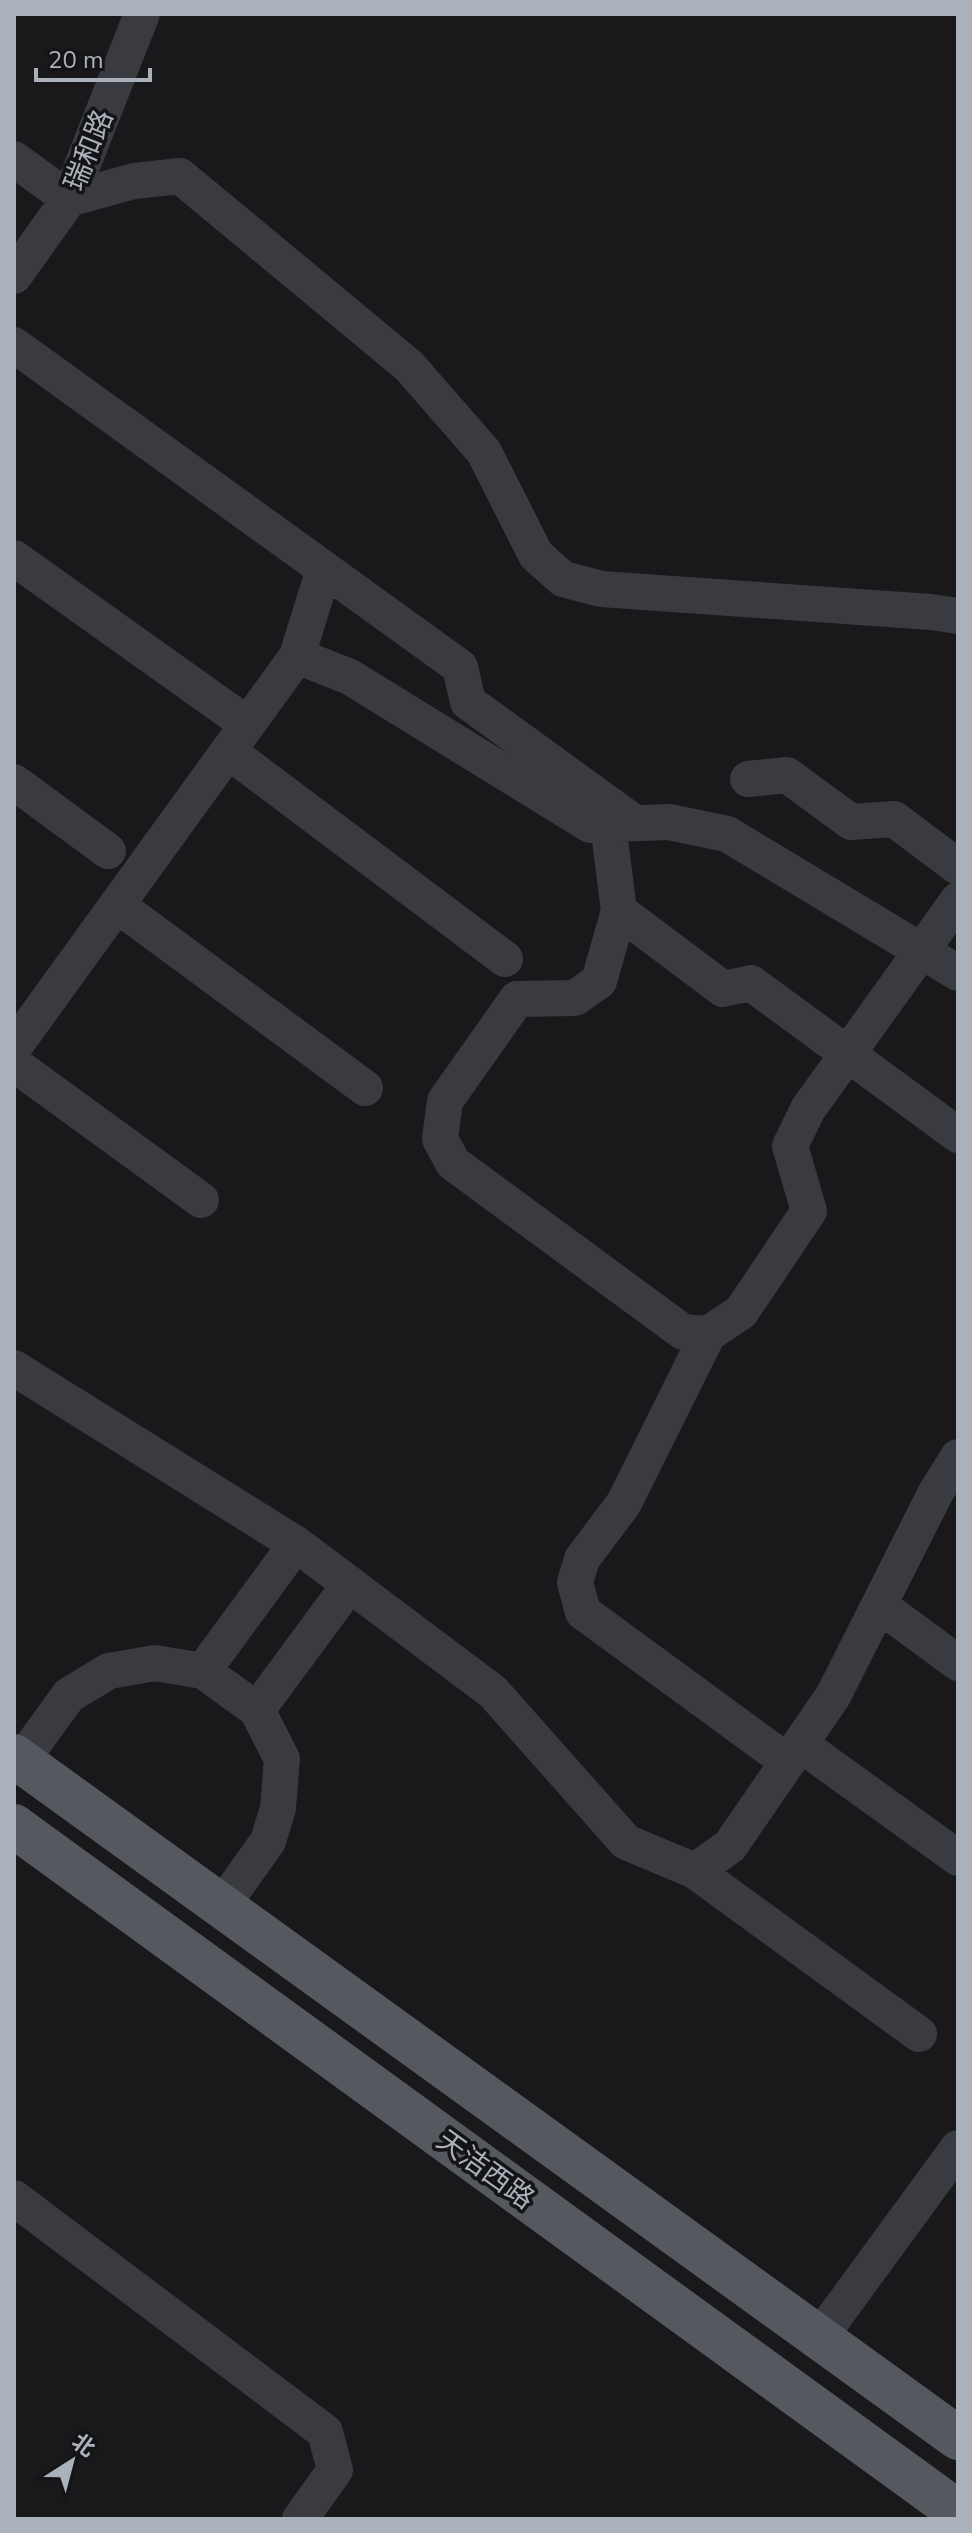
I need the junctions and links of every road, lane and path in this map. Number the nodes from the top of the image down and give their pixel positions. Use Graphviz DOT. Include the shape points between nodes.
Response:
graph roads {
  1 [pos="142,14"];
  2 [pos="14,159"];
  3 [pos="69,199"];
  4 [pos="14,276"];
  5 [pos="14,345"];
  6 [pos="14,558"];
  7 [pos="324,569"];
  8 [pos="958,616"];
  9 [pos="297,656"];
  10 [pos="238,738"];
  11 [pos="748,779"];
  12 [pos="14,782"];
  13 [pos="621,824"];
  14 [pos="108,851"];
  15 [pos="958,867"];
  16 [pos="958,900"];
  17 [pos="117,905"];
  18 [pos="619,911"];
  19 [pos="921,949"];
  20 [pos="505,959"];
  21 [pos="958,973"];
  22 [pos="14,1047"];
  23 [pos="847,1054"];
  24 [pos="14,1064"];
  25 [pos="365,1088"];
  26 [pos="958,1135"];
  27 [pos="201,1200"];
  28 [pos="708,1334"];
  29 [pos="14,1368"];
  30 [pos="958,1458"];
  31 [pos="296,1544"];
  32 [pos="350,1584"];
  33 [pos="879,1605"];
  34 [pos="958,1663"];
  35 [pos="203,1671"];
  36 [pos="257,1710"];
  37 [pos="794,1753"];
  38 [pos="17,1759"];
  39 [pos="14,1826"];
  40 [pos="958,1858"];
  41 [pos="695,1871"];
  42 [pos="222,1906"];
  43 [pos="919,2034"];
  44 [pos="958,2148"];
  45 [pos="14,2198"];
  46 [pos="819,2338"];
  47 [pos="958,2438"];
  48 [pos="958,2512"];
  49 [pos="300,2519"];
  1 -- 3 [label="street, 瑞和路"];
  2 -- 3 [label="street"];
  3 -- 4 [label="street, 瑞和路"];
  3 -- 8 [label="street" via="134,181 180,176 409,366 484,452 536,555 563,579 601,589"];
  5 -- 7 [label="street"];
  6 -- 10 [label="street"];
  7 -- 9 [label="street"];
  7 -- 13 [label="street" via="460,667 468,702"];
  9 -- 10 [label="street"];
  9 -- 13 [label="street" via="350,677 590,825"];
  10 -- 17 [label="street"];
  10 -- 20 [label="street"];
  11 -- 15 [label="street" via="787,775 851,822 894,819"];
  12 -- 14 [label="street"];
  13 -- 18 [label="street"];
  13 -- 19 [label="street" via="669,822 727,834"];
  16 -- 19 [label="street"];
  17 -- 22 [label="street"];
  17 -- 25 [label="street"];
  18 -- 23 [label="street" via="723,989 751,983"];
  18 -- 28 [label="street" via="599,981 575,998 517,999 445,1101 440,1139 453,1163 683,1332"];
  19 -- 21 [label="street"];
  19 -- 23 [label="street"];
  23 -- 26 [label="street"];
  23 -- 28 [label="street" via="808,1109 790,1146 809,1211 741,1312"];
  24 -- 27 [label="street"];
  28 -- 37 [label="street" via="624,1503 582,1559 575,1582 583,1612"];
  29 -- 31 [label="street"];
  30 -- 33 [label="street"];
  31 -- 32 [label="street"];
  31 -- 35 [label="street"];
  32 -- 36 [label="street"];
  32 -- 41 [label="street" via="493,1692 626,1842"];
  33 -- 34 [label="street"];
  33 -- 37 [label="street" via="833,1696"];
  35 -- 36 [label="street"];
  35 -- 38 [label="street" via="155,1663 109,1671 69,1695"];
  36 -- 42 [label="street" via="282,1759 278,1808 268,1841"];
  37 -- 40 [label="street"];
  37 -- 41 [label="street" via="730,1846"];
  38 -- 42 [label="main road, 天洁西路"];
  39 -- 48 [label="main road, 天洁西路"];
  41 -- 43 [label="street"];
  42 -- 46 [label="main road, 天洁西路"];
  44 -- 46 [label="street"];
  45 -- 49 [label="street" via="325,2432 335,2470"];
  46 -- 47 [label="main road, 天洁西路"];
}
